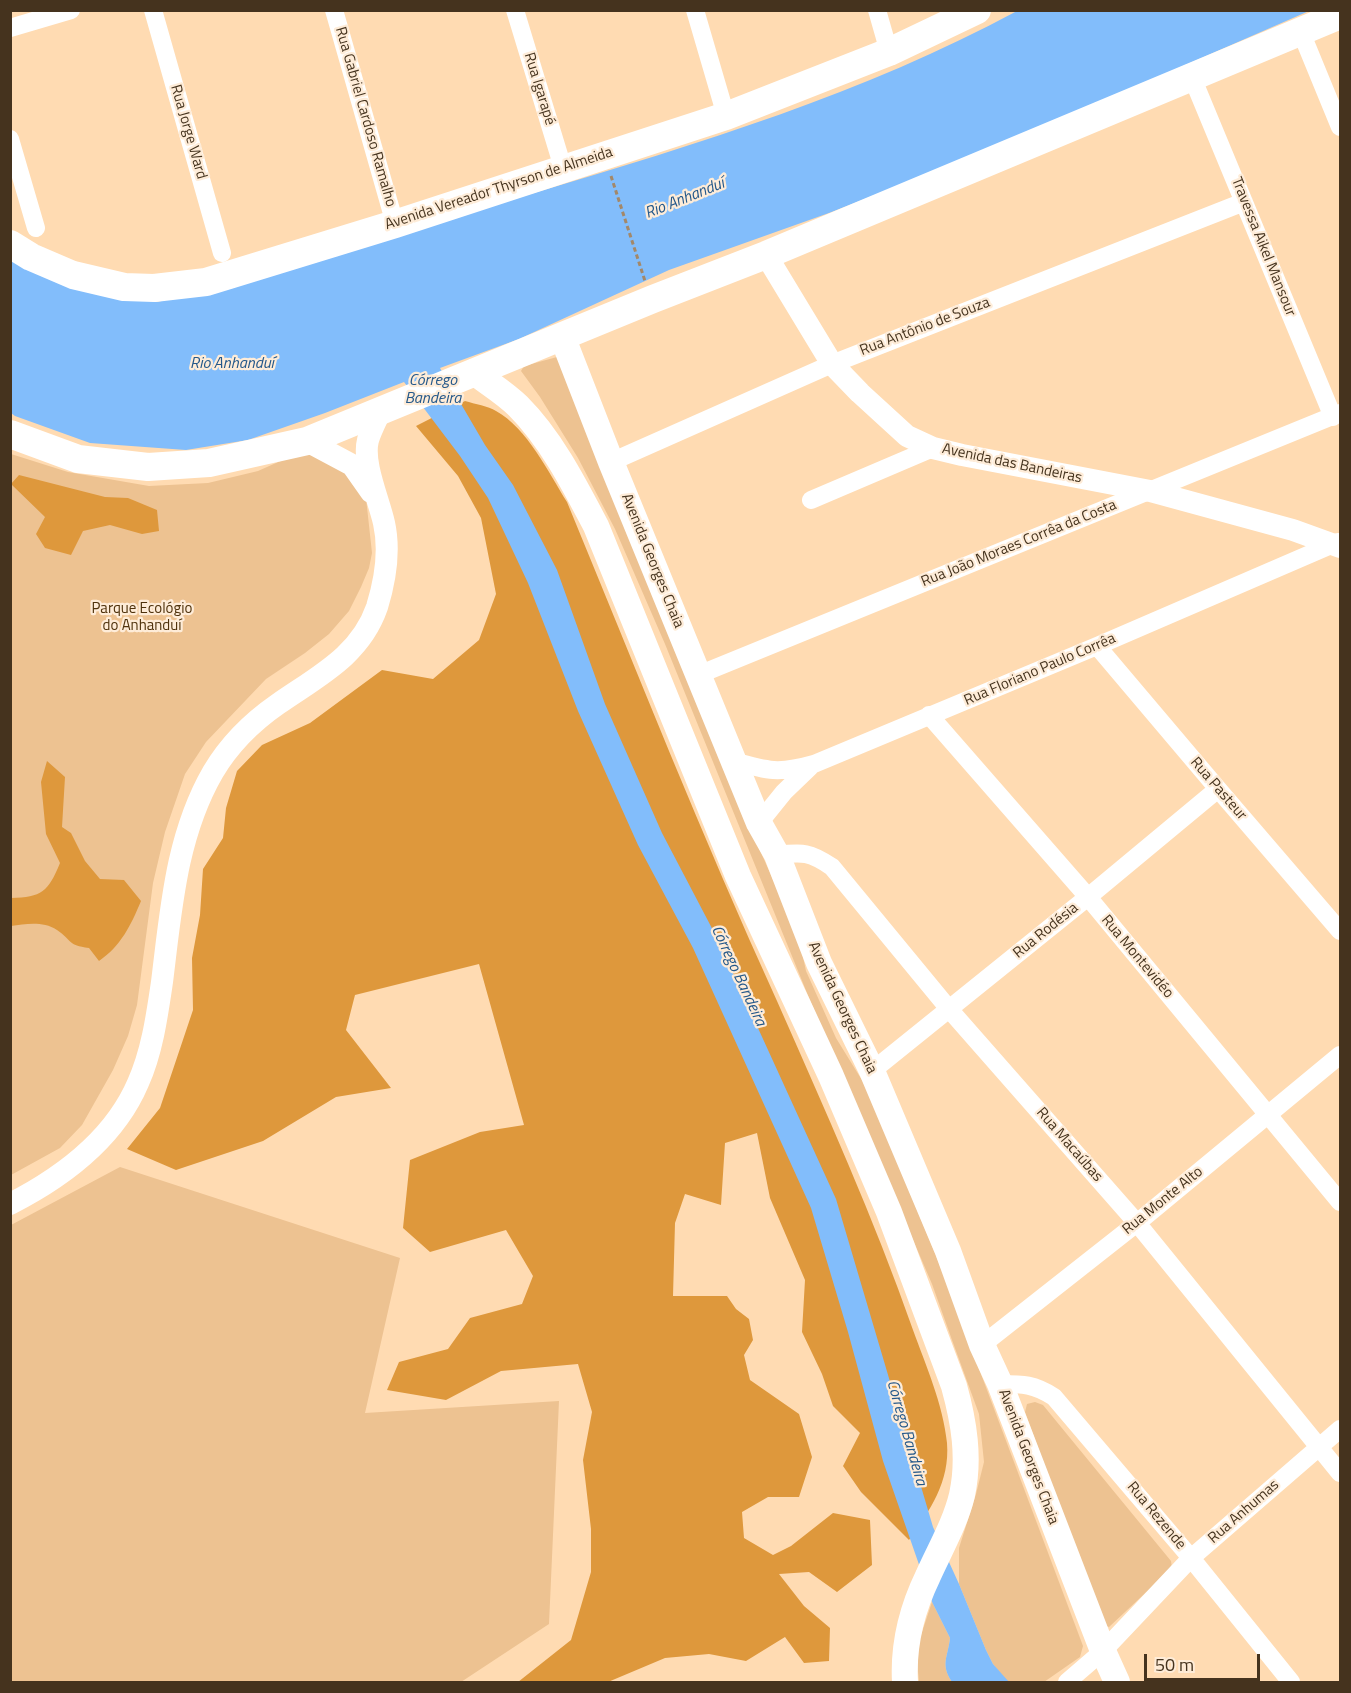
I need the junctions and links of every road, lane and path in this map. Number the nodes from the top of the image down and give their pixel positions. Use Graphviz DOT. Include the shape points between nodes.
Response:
graph roads {
  1 [pos="71,10"];
  2 [pos="153,10"];
  3 [pos="334,10"];
  4 [pos="515,10"];
  5 [pos="695,10"];
  6 [pos="877,10"];
  7 [pos="978,10"];
  8 [pos="1341,15"];
  9 [pos="10,28"];
  10 [pos="1301,32"];
  11 [pos="889,52"];
  12 [pos="1192,78"];
  13 [pos="726,116"];
  14 [pos="1341,127"];
  15 [pos="10,139"];
  16 [pos="608,166"];
  17 [pos="563,168"];
  18 [pos="1244,202"];
  19 [pos="395,224"];
  20 [pos="36,228"];
  21 [pos="10,244"];
  22 [pos="222,253"];
  23 [pos="766,255"];
  24 [pos="647,286"];
  25 [pos="562,336"];
  26 [pos="832,363"];
  27 [pos="462,377"];
  28 [pos="392,406"];
  29 [pos="1337,415"];
  30 [pos="10,434"];
  31 [pos="307,441"];
  32 [pos="933,448"];
  33 [pos="611,462"];
  34 [pos="1150,491"];
  35 [pos="811,500"];
  36 [pos="378,501"];
  37 [pos="1338,544"];
  38 [pos="1097,646"];
  39 [pos="698,675"];
  40 [pos="929,715"];
  41 [pos="734,761"];
  42 [pos="814,764"];
  43 [pos="1218,789"];
  44 [pos="709,808"];
  45 [pos="759,823"];
  46 [pos="777,855"];
  47 [pos="1088,897"];
  48 [pos="1341,931"];
  49 [pos="819,963"];
  50 [pos="780,966"];
  51 [pos="949,1009"];
  52 [pos="1341,1055"];
  53 [pos="872,1071"];
  54 [pos="1268,1115"];
  55 [pos="1341,1202"];
  56 [pos="10,1204"];
  57 [pos="1137,1223"];
  58 [pos="982,1345"];
  59 [pos="1000,1384"];
  60 [pos="1341,1429"];
  61 [pos="1320,1447"];
  62 [pos="1341,1473"];
  63 [pos="1191,1558"];
  64 [pos="1103,1651"];
  65 [pos="905,1683"];
  66 [pos="1066,1683"];
  67 [pos="1117,1683"];
  68 [pos="1291,1683"];
  1 -- 9 [label="street"];
  2 -- 22 [label="street, Rua Jorge Ward"];
  3 -- 19 [label="street, Rua Gabriel Cardoso Ramalho"];
  4 -- 17 [label="street, Rua Igarapé"];
  5 -- 13 [label="street"];
  6 -- 11 [label="street"];
  7 -- 11 [label="main road, Avenida Vereador Thyrson de Almeida"];
  8 -- 10 [label="main road"];
  10 -- 12 [label="main road"];
  10 -- 14 [label="street"];
  11 -- 13 [label="main road, Avenida Vereador Thyrson de Almeida"];
  12 -- 18 [label="street, Travessa Aikel Mansour"];
  12 -- 23 [label="main road"];
  13 -- 17 [label="main road, Avenida Vereador Thyrson de Almeida"];
  15 -- 20 [label="street"];
  16 -- 24 [label="path"];
  17 -- 19 [label="main road, Avenida Vereador Thyrson de Almeida"];
  18 -- 26 [label="street, Rua Antônio de Souza"];
  18 -- 29 [label="street, Travessa Aikel Mansour"];
  19 -- 21 [label="main road, Avenida Vereador Thyrson de Almeida" via="206,282 154,288 124,287 73,275"];
  23 -- 25 [label="main road"];
  23 -- 26 [label="street, Avenida das Bandeiras"];
  25 -- 27 [label="main road"];
  25 -- 33 [label="main road, Avenida Georges Chaia"];
  26 -- 32 [label="street, Avenida das Bandeiras" via="907,436"];
  26 -- 33 [label="street, Rua Antônio de Souza"];
  27 -- 28 [label="main road"];
  27 -- 44 [label="main road" via="516,404 575,485 612,564"];
  28 -- 31 [label="main road"];
  28 -- 36 [label="street" via="367,441 369,472"];
  29 -- 34 [label="street, Rua João Moraes Corrêa da Costa"];
  30 -- 31 [label="main road" via="78,459 148,467 209,463"];
  31 -- 36 [label="street" via="352,465"];
  32 -- 34 [label="street, Avenida das Bandeiras"];
  32 -- 35 [label="street"];
  33 -- 39 [label="main road, Avenida Georges Chaia"];
  34 -- 37 [label="street, Avenida das Bandeiras"];
  34 -- 39 [label="street, Rua João Moraes Corrêa da Costa"];
  36 -- 56 [label="street" via="387,554 376,609 361,638 341,661 246,730 220,761 201,794 183,844 159,1003 150,1050 138,1084 95,1146 41,1189"];
  37 -- 38 [label="street, Rua Floriano Paulo Corrêa"];
  38 -- 40 [label="street, Rua Floriano Paulo Corrêa"];
  38 -- 43 [label="street, Rua Pasteur"];
  39 -- 41 [label="main road, Avenida Georges Chaia"];
  40 -- 42 [label="street, Rua Floriano Paulo Corrêa"];
  40 -- 47 [label="street, Rua Montevidéo"];
  41 -- 42 [label="street, Rua Floriano Paulo Corrêa" via="765,771 788,771"];
  41 -- 45 [label="main road, Avenida Georges Chaia"];
  42 -- 45 [label="street"];
  43 -- 47 [label="street, Rua Rodésia"];
  43 -- 48 [label="street, Rua Pasteur"];
  44 -- 45 [label="main road" via="735,823"];
  44 -- 50 [label="main road"];
  45 -- 46 [label="main road, Avenida Georges Chaia"];
  46 -- 49 [label="main road, Avenida Georges Chaia"];
  46 -- 51 [label="street, Rua Macaúbas" via="802,852 832,867"];
  47 -- 51 [label="street, Rua Rodésia"];
  47 -- 54 [label="street, Rua Montevidéo"];
  49 -- 50 [label="main road" via="807,956 797,956"];
  49 -- 53 [label="main road, Avenida Georges Chaia"];
  50 -- 65 [label="main road" via="889,1212 957,1395 966,1441 962,1496 948,1537 917,1601 904,1663"];
  51 -- 53 [label="street, Rua Rodésia"];
  51 -- 57 [label="street, Rua Macaúbas"];
  52 -- 54 [label="street, Rua Monte Alto"];
  53 -- 58 [label="main road, Avenida Georges Chaia" via="948,1251"];
  54 -- 55 [label="street, Rua Montevidéo"];
  54 -- 57 [label="street, Rua Monte Alto"];
  57 -- 58 [label="street, Rua Monte Alto"];
  57 -- 61 [label="street, Rua Macaúbas"];
  58 -- 59 [label="main road, Avenida Georges Chaia"];
  59 -- 63 [label="street, Rua Rezende" via="1038,1387 1054,1397"];
  59 -- 64 [label="main road, Avenida Georges Chaia"];
  60 -- 61 [label="street, Rua Anhumas"];
  61 -- 62 [label="street, Rua Macaúbas"];
  61 -- 63 [label="street, Rua Anhumas"];
  63 -- 64 [label="street, Rua Anhumas"];
  63 -- 68 [label="street, Rua Rezende"];
  64 -- 66 [label="street, Rua Anhumas"];
  64 -- 67 [label="main road, Avenida Georges Chaia"];
}
